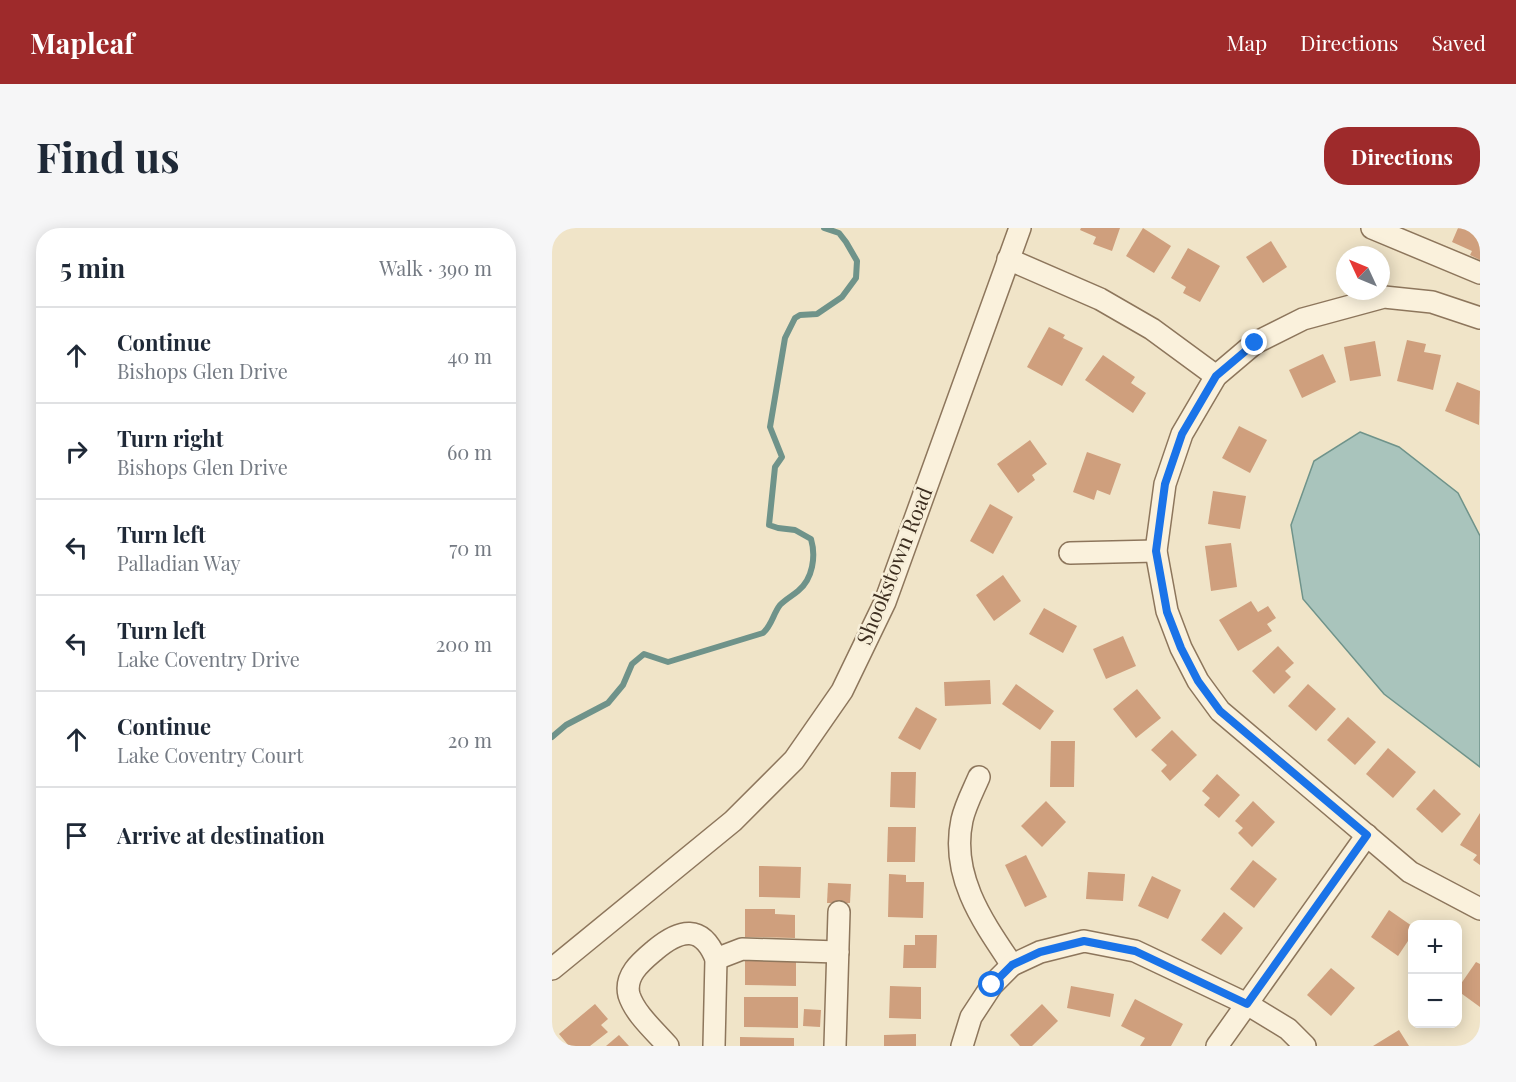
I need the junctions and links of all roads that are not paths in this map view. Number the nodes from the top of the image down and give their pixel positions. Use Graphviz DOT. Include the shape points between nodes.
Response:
graph roads {
  1 [pos="1020,228"];
  2 [pos="1372,228"];
  3 [pos="1008,259"];
  4 [pos="1480,273"];
  5 [pos="1480,318"];
  6 [pos="1216,376"];
  7 [pos="1156,551"];
  8 [pos="1070,553"];
  9 [pos="979,777"];
  10 [pos="1367,835"];
  11 [pos="1480,909"];
  12 [pos="839,912"];
  13 [pos="838,952"];
  14 [pos="716,959"];
  15 [pos="1012,965"];
  16 [pos="552,969"];
  17 [pos="1247,1004"];
  18 [pos="668,1046"];
  19 [pos="714,1046"];
  20 [pos="835,1046"];
  21 [pos="962,1046"];
  22 [pos="1217,1046"];
  23 [pos="1305,1046"];
  1 -- 3 [label="street, Shookstown Road"];
  2 -- 4 [label="street"];
  3 -- 6 [label="street" via="1100,299 1144,324"];
  3 -- 16 [label="street, Shookstown Road" via="885,602 842,691 794,760 733,821"];
  5 -- 6 [label="street" via="1432,302 1384,297 1303,319 1255,343"];
  6 -- 7 [label="street" via="1182,434 1165,484"];
  7 -- 8 [label="street"];
  7 -- 10 [label="street" via="1167,612 1181,648 1220,711"];
  9 -- 15 [label="street" via="962,820 959,857 969,893 983,922"];
  10 -- 11 [label="street" via="1410,872"];
  10 -- 17 [label="street"];
  12 -- 13 [label="street"];
  13 -- 14 [label="street" via="742,949"];
  13 -- 20 [label="street"];
  14 -- 18 [label="street" via="711,946 702,939 679,934 670,937 638,965 630,978 629,994 636,1010"];
  14 -- 19 [label="street"];
  15 -- 17 [label="street" via="1040,952 1084,941 1135,951"];
  15 -- 21 [label="street" via="992,985 971,1017"];
  17 -- 22 [label="street"];
  17 -- 23 [label="street" via="1288,1029"];
}
